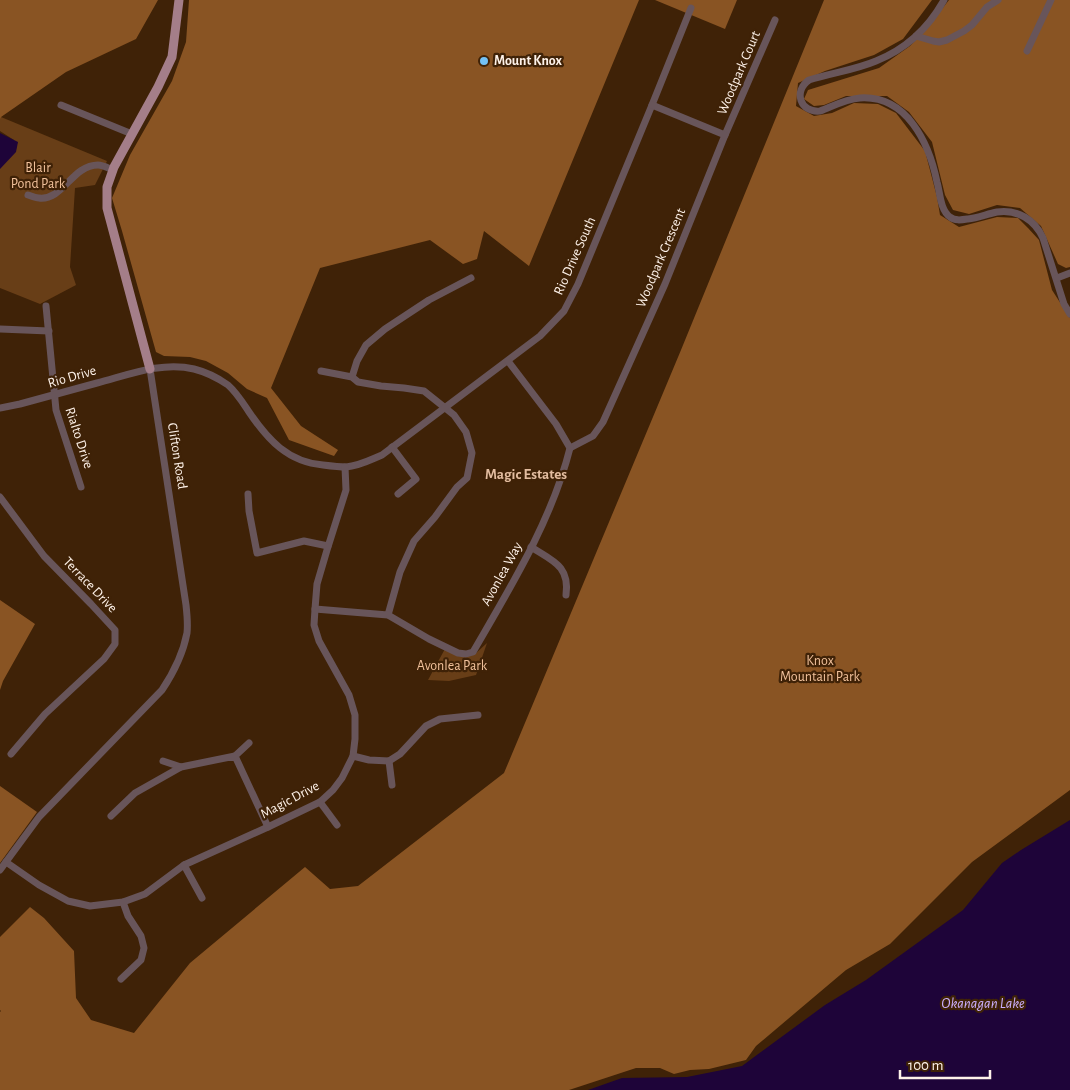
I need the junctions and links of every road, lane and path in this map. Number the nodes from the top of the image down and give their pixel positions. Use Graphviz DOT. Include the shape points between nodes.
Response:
graph roads {
  1 [pos="179,0"];
  2 [pos="944,0"];
  3 [pos="998,0"];
  4 [pos="1051,0"];
  5 [pos="691,8"];
  6 [pos="775,20"];
  7 [pos="916,36"];
  8 [pos="1026,51"];
  9 [pos="61,105"];
  10 [pos="652,105"];
  11 [pos="132,134"];
  12 [pos="725,135"];
  13 [pos="113,170"];
  14 [pos="28,195"];
  15 [pos="1070,273"];
  16 [pos="472,278"];
  17 [pos="1057,278"];
  18 [pos="46,306"];
  19 [pos="1070,314"];
  20 [pos="0,329"];
  21 [pos="49,331"];
  22 [pos="508,361"];
  23 [pos="150,369"];
  24 [pos="321,371"];
  25 [pos="352,377"];
  26 [pos="54,395"];
  27 [pos="446,407"];
  28 [pos="0,408"];
  29 [pos="392,447"];
  30 [pos="570,448"];
  31 [pos="345,467"];
  32 [pos="81,487"];
  33 [pos="248,494"];
  34 [pos="398,494"];
  35 [pos="0,497"];
  36 [pos="328,546"];
  37 [pos="531,547"];
  38 [pos="566,595"];
  39 [pos="315,609"];
  40 [pos="388,615"];
  41 [pos="478,715"];
  42 [pos="249,743"];
  43 [pos="10,754"];
  44 [pos="235,756"];
  45 [pos="353,756"];
  46 [pos="163,761"];
  47 [pos="388,762"];
  48 [pos="181,767"];
  49 [pos="392,784"];
  50 [pos="320,802"];
  51 [pos="111,816"];
  52 [pos="337,824"];
  53 [pos="268,827"];
  54 [pos="6,862"];
  55 [pos="184,864"];
  56 [pos="0,870"];
  57 [pos="202,898"];
  58 [pos="123,902"];
  59 [pos="121,979"];
  1 -- 11 [label="main road, Clifton Road" via="172,56"];
  2 -- 7 [label="street" via="931,21"];
  3 -- 7 [label="street" via="987,7 972,25 947,40 939,42"];
  4 -- 8 [label="street"];
  5 -- 10 [label="street, Rio Drive South"];
  6 -- 12 [label="street, Woodpark Court"];
  7 -- 17 [label="street" via="876,61 807,82 801,90 802,103 810,110 818,111 852,99 868,98 884,101 899,109 918,131 929,153 947,215 954,220 1000,212 1026,217 1040,232"];
  9 -- 11 [label="street"];
  10 -- 12 [label="street"];
  10 -- 22 [label="street, Rio Drive South" via="564,311 540,336"];
  11 -- 13 [label="main road, Clifton Road"];
  12 -- 30 [label="street, Woodpark Crescent" via="603,422 593,436"];
  13 -- 14 [label="street" via="99,165 87,167 49,197"];
  13 -- 23 [label="main road, Clifton Road" via="107,187 107,208"];
  15 -- 17 [label="street"];
  16 -- 25 [label="street" via="429,300 385,329 366,345"];
  17 -- 19 [label="street"];
  18 -- 21 [label="street, Rialto Drive"];
  20 -- 21 [label="street"];
  21 -- 26 [label="street, Rialto Drive"];
  22 -- 27 [label="street, Rio Drive South"];
  22 -- 30 [label="street" via="556,424"];
  23 -- 26 [label="street, Rio Drive"];
  23 -- 31 [label="street, Rio Drive South" via="178,367 213,376 239,396 262,430 288,454 304,462"];
  23 -- 54 [label="street, Clifton Road" via="186,605 187,632 182,654 162,690 40,817"];
  24 -- 25 [label="street"];
  25 -- 27 [label="street" via="358,382 424,391"];
  26 -- 28 [label="street, Rio Drive"];
  26 -- 32 [label="street, Rialto Drive"];
  27 -- 29 [label="street, Rio Drive South"];
  27 -- 40 [label="street" via="466,432 472,453 467,478 414,541 400,572"];
  29 -- 31 [label="street, Rio Drive South" via="363,464"];
  29 -- 34 [label="street" via="416,479"];
  30 -- 37 [label="street, Avonlea Way" via="564,472"];
  31 -- 36 [label="street, Magic Drive" via="346,490"];
  33 -- 36 [label="street" via="257,553 304,541"];
  35 -- 43 [label="street, Terrace Drive" via="44,556 115,630 115,644 104,659 45,714"];
  36 -- 39 [label="street, Magic Drive" via="317,584"];
  37 -- 38 [label="street" via="565,572"];
  37 -- 40 [label="street, Avonlea Way" via="473,652 458,653"];
  39 -- 40 [label="street, Avonlea Way"];
  39 -- 45 [label="street, Magic Drive" via="314,625 319,642 349,695 355,715"];
  41 -- 47 [label="street" via="440,719 426,726"];
  42 -- 44 [label="street"];
  44 -- 48 [label="street"];
  44 -- 53 [label="street"];
  45 -- 47 [label="street"];
  45 -- 50 [label="street, Magic Drive" via="342,778"];
  46 -- 48 [label="street"];
  47 -- 49 [label="street"];
  48 -- 51 [label="street" via="135,794"];
  50 -- 52 [label="street"];
  50 -- 53 [label="street, Magic Drive"];
  53 -- 55 [label="street, Magic Drive"];
  54 -- 56 [label="street, Clifton Road"];
  54 -- 58 [label="street, Magic Drive" via="39,886 68,901 90,906"];
  55 -- 57 [label="street"];
  55 -- 58 [label="street, Magic Drive" via="145,894"];
  58 -- 59 [label="street" via="144,948 141,960"];
}
